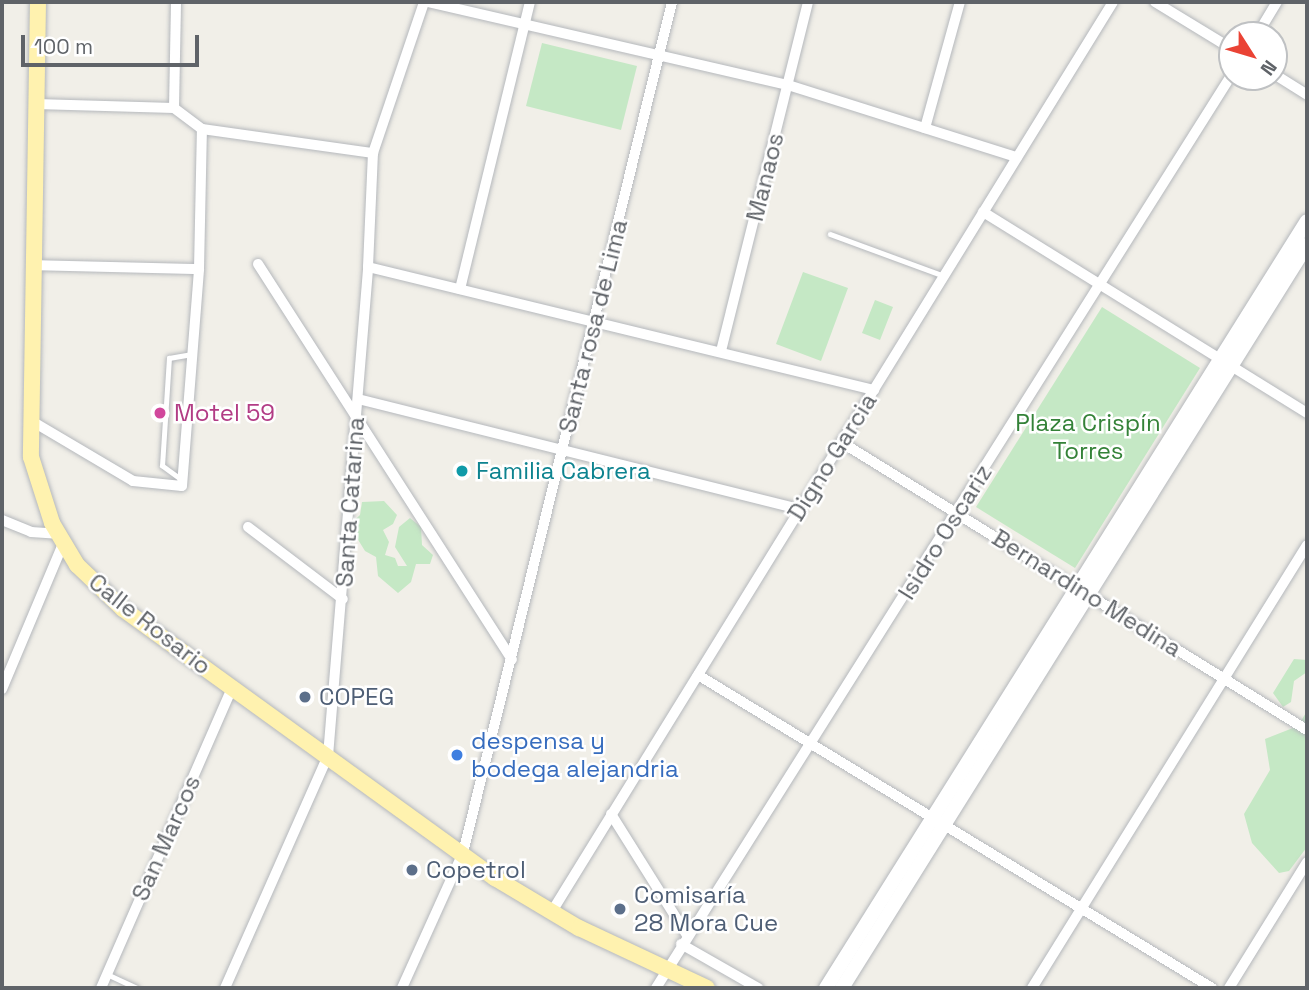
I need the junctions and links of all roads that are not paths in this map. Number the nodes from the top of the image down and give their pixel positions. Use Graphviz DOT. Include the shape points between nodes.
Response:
graph roads {
  1 [pos="38,2"];
  2 [pos="176,2"];
  3 [pos="426,2"];
  4 [pos="530,2"];
  5 [pos="672,2"];
  6 [pos="808,2"];
  7 [pos="960,2"];
  8 [pos="1113,2"];
  9 [pos="1155,2"];
  10 [pos="1277,2"];
  11 [pos="1265,21"];
  12 [pos="523,26"];
  13 [pos="1218,40"];
  14 [pos="660,57"];
  15 [pos="1288,82"];
  16 [pos="788,85"];
  17 [pos="1221,91"];
  18 [pos="1307,94"];
  19 [pos="36,104"];
  20 [pos="174,108"];
  21 [pos="925,128"];
  22 [pos="202,129"];
  23 [pos="373,153"];
  24 [pos="1017,157"];
  25 [pos="983,212"];
  26 [pos="1307,221"];
  27 [pos="830,234"];
  28 [pos="1307,245"];
  29 [pos="257,264"];
  30 [pos="33,265"];
  31 [pos="368,267"];
  32 [pos="199,269"];
  33 [pos="944,276"];
  34 [pos="1100,285"];
  35 [pos="460,289"];
  36 [pos="593,321"];
  37 [pos="721,351"];
  38 [pos="193,354"];
  39 [pos="1221,359"];
  40 [pos="1234,367"];
  41 [pos="874,390"];
  42 [pos="358,399"];
  43 [pos="1307,413"];
  44 [pos="357,415"];
  45 [pos="30,420"];
  46 [pos="841,442"];
  47 [pos="563,450"];
  48 [pos="183,481"];
  49 [pos="800,509"];
  50 [pos="958,513"];
  51 [pos="2,520"];
  52 [pos="248,527"];
  53 [pos="60,539"];
  54 [pos="1307,545"];
  55 [pos="1078,586"];
  56 [pos="1092,594"];
  57 [pos="343,600"];
  58 [pos="512,660"];
  59 [pos="698,675"];
  60 [pos="1224,680"];
  61 [pos="232,688"];
  62 [pos="2,689"];
  63 [pos="1307,730"];
  64 [pos="813,745"];
  65 [pos="328,756"];
  66 [pos="611,814"];
  67 [pos="933,818"];
  68 [pos="946,826"];
  69 [pos="463,853"];
  70 [pos="1307,862"];
  71 [pos="1296,880"];
  72 [pos="1307,887"];
  73 [pos="1082,909"];
  74 [pos="551,912"];
  75 [pos="684,940"];
  76 [pos="665,969"];
  77 [pos="107,974"];
  78 [pos="101,988"];
  79 [pos="138,988"];
  80 [pos="225,988"];
  81 [pos="402,988"];
  82 [pos="656,988"];
  83 [pos="707,988"];
  84 [pos="758,988"];
  85 [pos="826,988"];
  86 [pos="842,988"];
  87 [pos="1032,988"];
  88 [pos="1212,988"];
  89 [pos="1228,988"];
  1 -- 19 [label="main road, Calle Rosario"];
  2 -- 20 [label="street"];
  3 -- 12 [label="street"];
  3 -- 23 [label="street, Santa Catarina"];
  4 -- 12 [label="street"];
  5 -- 14 [label="street, Santa rosa de Lima"];
  6 -- 16 [label="street, Manaos"];
  7 -- 21 [label="street"];
  8 -- 24 [label="street, Digno Garcia"];
  9 -- 13 [label="street"];
  10 -- 11 [label="street"];
  12 -- 14 [label="street"];
  12 -- 35 [label="street"];
  14 -- 16 [label="street"];
  14 -- 36 [label="street, Santa rosa de Lima"];
  15 -- 18 [label="street"];
  16 -- 21 [label="street"];
  16 -- 37 [label="street, Manaos"];
  17 -- 34 [label="street, Isidro Oscariz"];
  19 -- 20 [label="street"];
  19 -- 30 [label="main road, Calle Rosario"];
  20 -- 22 [label="street"];
  21 -- 24 [label="street"];
  22 -- 23 [label="street"];
  22 -- 32 [label="street"];
  23 -- 31 [label="street, Santa Catarina"];
  24 -- 25 [label="street, Digno Garcia"];
  25 -- 33 [label="street, Digno Garcia"];
  25 -- 34 [label="street"];
  26 -- 39 [label="street"];
  27 -- 33 [label="lane"];
  28 -- 40 [label="street"];
  29 -- 44 [label="street"];
  30 -- 32 [label="street"];
  30 -- 45 [label="main road, Calle Rosario"];
  31 -- 35 [label="street"];
  31 -- 42 [label="street, Santa Catarina"];
  32 -- 38 [label="street"];
  33 -- 41 [label="street, Digno Garcia"];
  34 -- 39 [label="street"];
  34 -- 50 [label="street, Isidro Oscariz"];
  35 -- 36 [label="street"];
  36 -- 37 [label="street"];
  36 -- 47 [label="street, Santa rosa de Lima"];
  37 -- 41 [label="street"];
  38 -- 48 [label="street"];
  38 -- 48 [label="lane" via="169,358 162,466"];
  39 -- 40 [label="street"];
  39 -- 55 [label="street"];
  40 -- 43 [label="street"];
  40 -- 56 [label="street"];
  41 -- 46 [label="street, Digno Garcia"];
  42 -- 44 [label="street, Santa Catarina"];
  42 -- 47 [label="street"];
  44 -- 57 [label="street, Santa Catarina"];
  44 -- 58 [label="street"];
  45 -- 48 [label="street" via="133,481 178,488"];
  45 -- 53 [label="main road, Calle Rosario" via="35,478"];
  46 -- 49 [label="street, Digno Garcia"];
  46 -- 50 [label="street, Bernardino Medina"];
  47 -- 49 [label="street"];
  47 -- 58 [label="street, Santa rosa de Lima"];
  49 -- 59 [label="street, Digno Garcia"];
  50 -- 55 [label="street, Bernardino Medina"];
  50 -- 64 [label="street, Isidro Oscariz"];
  51 -- 53 [label="street"];
  52 -- 57 [label="street"];
  53 -- 61 [label="main road, Calle Rosario" via="106,595"];
  53 -- 62 [label="street"];
  54 -- 60 [label="street"];
  55 -- 56 [label="street, Bernardino Medina"];
  55 -- 67 [label="street"];
  56 -- 60 [label="street, Bernardino Medina"];
  56 -- 68 [label="street"];
  57 -- 65 [label="street, Santa Catarina"];
  58 -- 69 [label="street, Santa rosa de Lima"];
  59 -- 64 [label="street"];
  59 -- 66 [label="street, Digno Garcia"];
  60 -- 63 [label="street, Bernardino Medina"];
  60 -- 73 [label="street"];
  61 -- 65 [label="main road, Calle Rosario"];
  61 -- 77 [label="street, San Marcos"];
  64 -- 67 [label="street"];
  64 -- 75 [label="street, Isidro Oscariz"];
  65 -- 69 [label="main road, Calle Rosario"];
  65 -- 80 [label="street, Santa Catarina"];
  66 -- 74 [label="street, Digno Garcia"];
  66 -- 75 [label="street"];
  67 -- 68 [label="street"];
  67 -- 85 [label="street"];
  68 -- 73 [label="street"];
  68 -- 86 [label="street"];
  69 -- 74 [label="main road, Calle Rosario"];
  69 -- 81 [label="street, Santa rosa de Lima"];
  70 -- 71 [label="street"];
  71 -- 72 [label="street"];
  71 -- 89 [label="street"];
  73 -- 87 [label="street"];
  73 -- 88 [label="street"];
  74 -- 76 [label="main road, Calle Rosario"];
  75 -- 76 [label="street, Isidro Oscariz"];
  75 -- 84 [label="street"];
  76 -- 82 [label="street, Isidro Oscariz"];
  76 -- 83 [label="main road, Calle Rosario"];
  77 -- 78 [label="street, San Marcos"];
  77 -- 79 [label="lane"];
}
